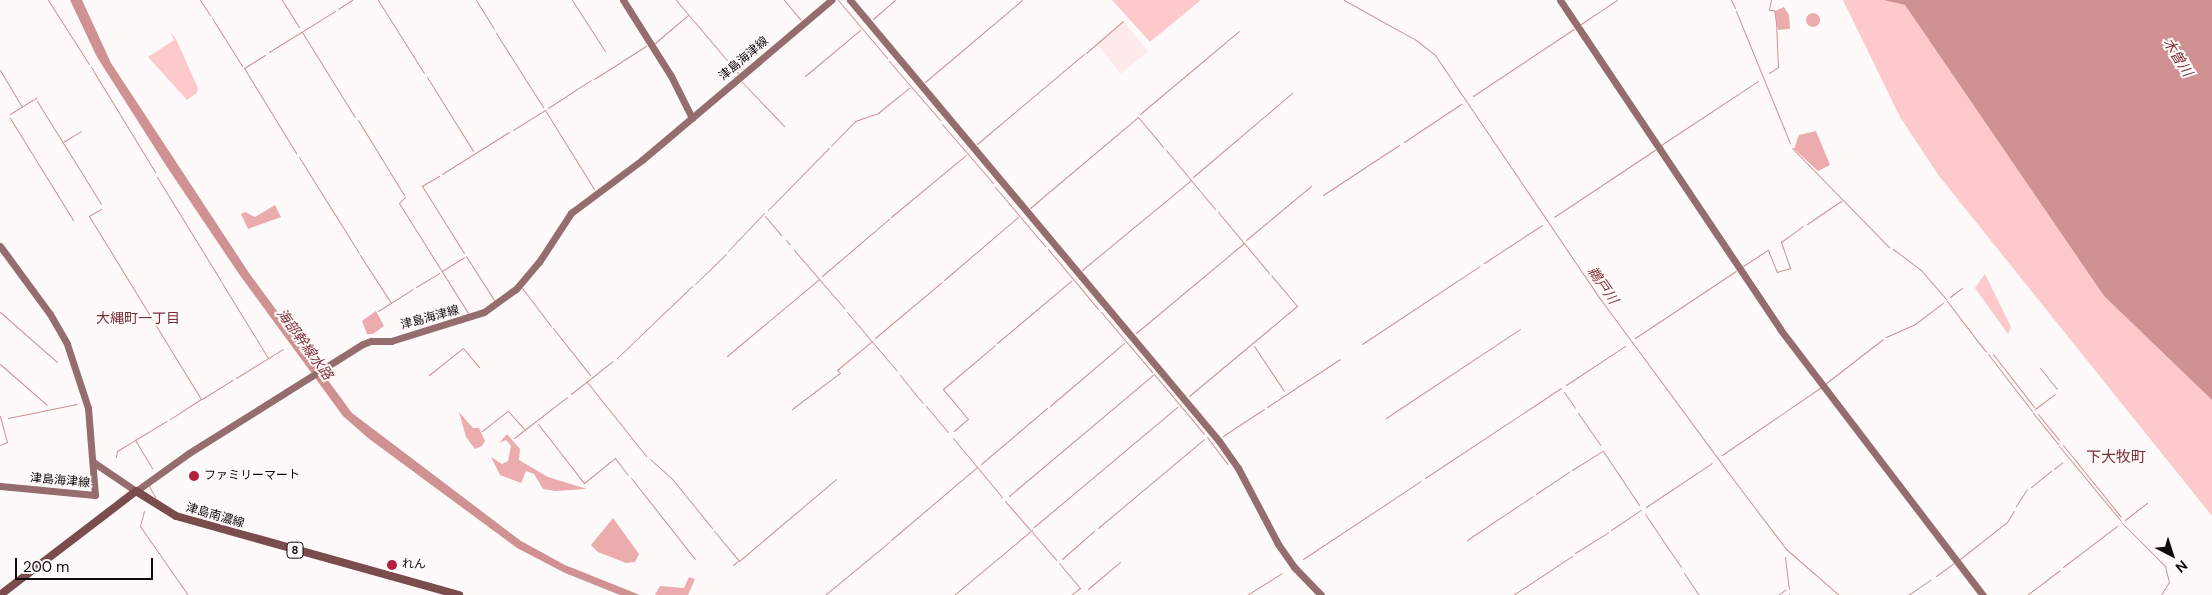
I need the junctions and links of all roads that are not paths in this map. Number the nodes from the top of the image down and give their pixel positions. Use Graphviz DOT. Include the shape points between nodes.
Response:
graph roads {
  1 [pos="623,0"];
  2 [pos="831,0"];
  3 [pos="850,0"];
  4 [pos="1560,0"];
  5 [pos="692,118"];
  6 [pos="0,246"];
  7 [pos="93,462"];
  8 [pos="0,486"];
  9 [pos="136,491"];
  10 [pos="0,595"];
  11 [pos="456,595"];
  12 [pos="1321,595"];
  13 [pos="1983,595"];
  1 -- 5 [label="street" via="671,76"];
  2 -- 5 [label="street, 津島海津線"];
  3 -- 12 [label="street" via="1219,441 1238,468 1278,544 1294,567"];
  4 -- 13 [label="street" via="1780,329"];
  5 -- 9 [label="street, 津島海津線" via="570,213 539,262 516,289 496,304 470,319 391,341 371,340 188,453"];
  6 -- 7 [label="street" via="65,340 88,408"];
  7 -- 8 [label="street, 津島海津線" via="95,495"];
  7 -- 9 [label="street, 津島海津線"];
  9 -- 10 [label="main road"];
  9 -- 11 [label="main road, 津島南濃線 / 8" via="176,516"];
}
